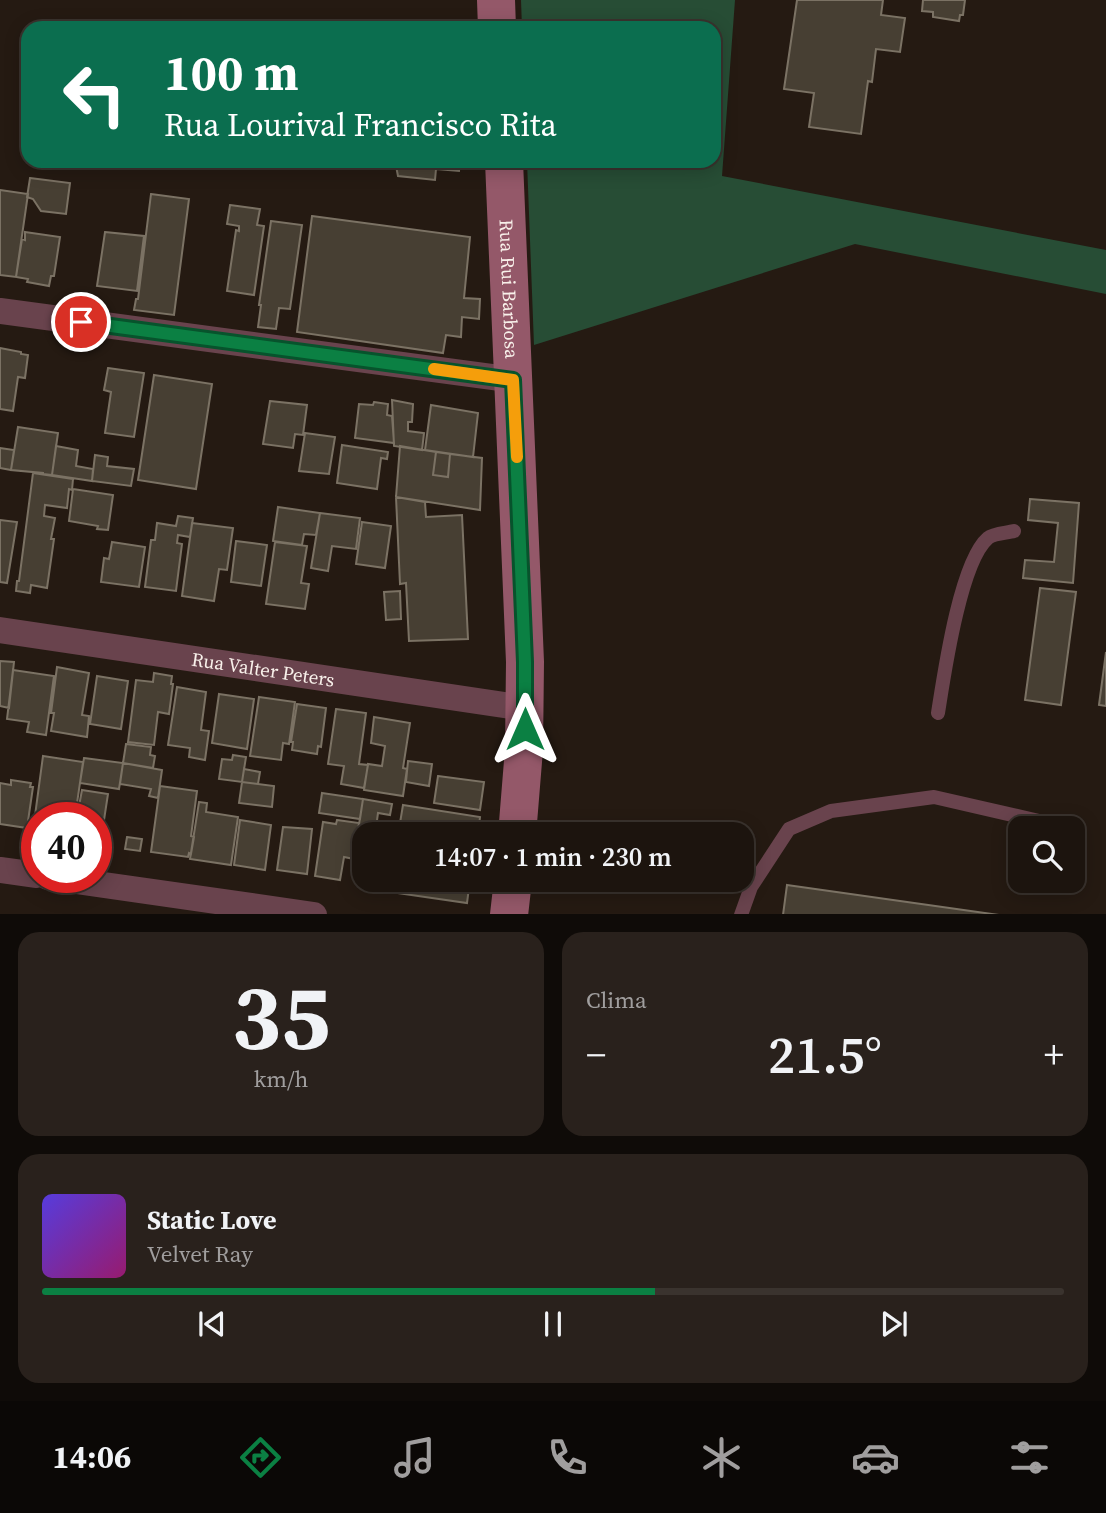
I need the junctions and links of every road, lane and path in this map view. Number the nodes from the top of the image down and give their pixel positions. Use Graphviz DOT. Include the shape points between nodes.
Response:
graph roads {
  1 [pos="496,0"];
  2 [pos="498,21"];
  3 [pos="503,168"];
  4 [pos="0,311"];
  5 [pos="513,380"];
  6 [pos="1014,531"];
  7 [pos="0,630"];
  8 [pos="525,708"];
  9 [pos="938,713"];
  10 [pos="1017,816"];
  11 [pos="518,822"];
  12 [pos="0,870"];
  13 [pos="21,873"];
  14 [pos="112,886"];
  15 [pos="512,892"];
  16 [pos="307,914"];
  17 [pos="509,914"];
  18 [pos="741,914"];
  1 -- 2 [label="street"];
  3 -- 5 [label="street, Rua Rui Barbosa"];
  4 -- 5 [label="street"];
  5 -- 8 [label="street, Rua Rui Barbosa"];
  6 -- 9 [label="lane" via="989,537 964,585"];
  7 -- 8 [label="street, Rua Valter Peters"];
  8 -- 11 [label="street, Rua Rui Barbosa"];
  10 -- 18 [label="lane" via="934,797 831,811 789,829 751,887"];
  12 -- 13 [label="street"];
  14 -- 16 [label="street"];
  15 -- 17 [label="street"];
}
